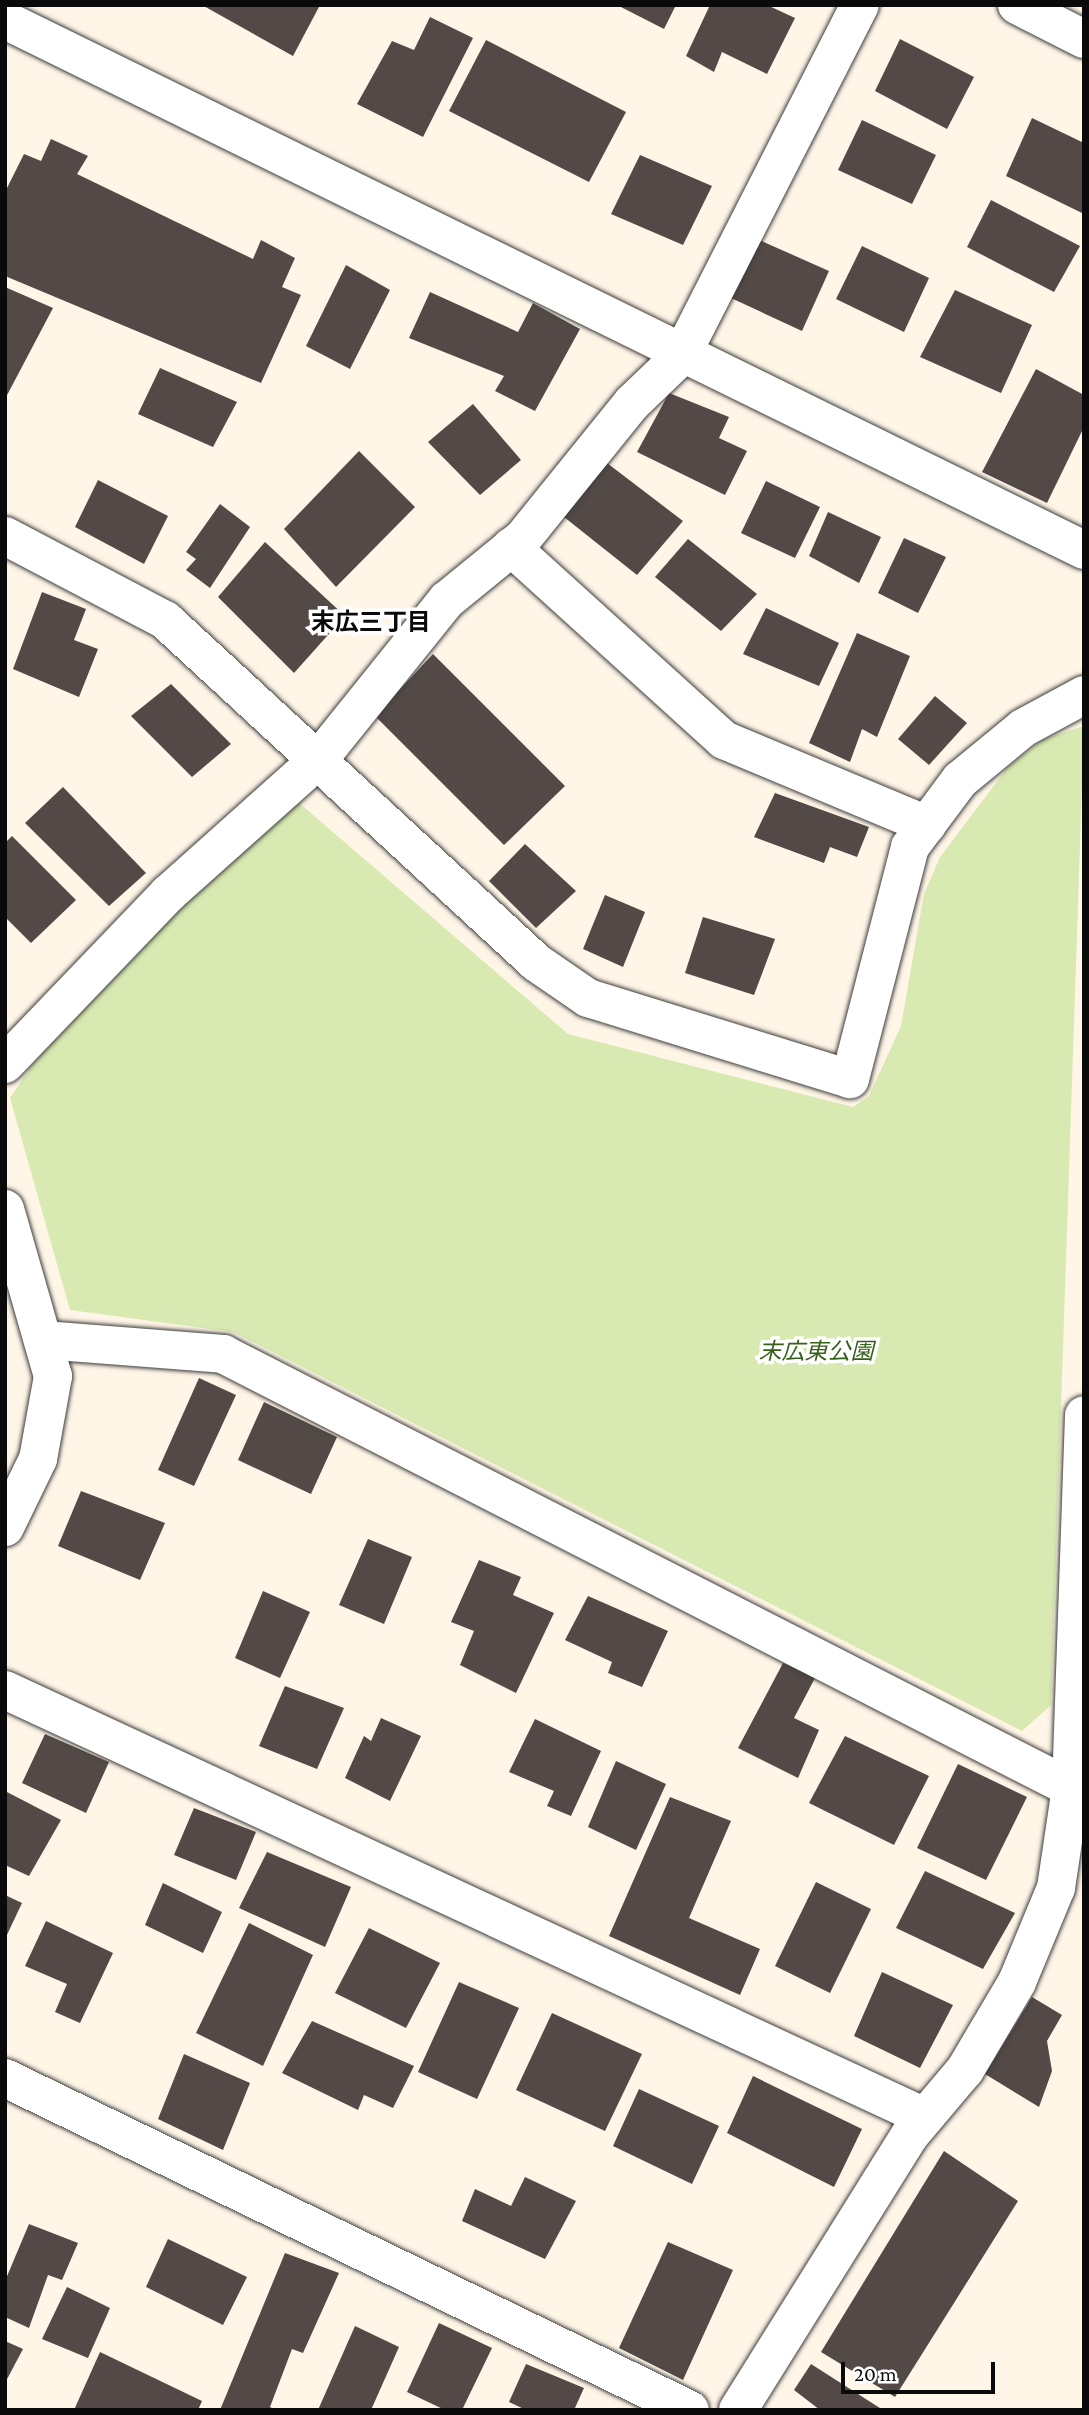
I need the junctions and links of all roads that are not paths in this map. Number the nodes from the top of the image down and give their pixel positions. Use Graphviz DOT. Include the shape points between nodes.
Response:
graph roads {
  1 [pos="860,5"];
  2 [pos="1017,5"];
  3 [pos="5,20"];
  4 [pos="1070,24"];
  5 [pos="681,356"];
  6 [pos="5,536"];
  7 [pos="511,547"];
  8 [pos="1084,550"];
  9 [pos="1084,695"];
  10 [pos="319,760"];
  11 [pos="927,825"];
  12 [pos="5,1064"];
  13 [pos="5,1209"];
  14 [pos="43,1340"];
  15 [pos="1084,1415"];
  16 [pos="5,1527"];
  17 [pos="5,1690"];
  18 [pos="1071,1788"];
  19 [pos="5,2078"];
  20 [pos="925,2117"];
  21 [pos="690,2410"];
  22 [pos="738,2410"];
  1 -- 5 [label="street"];
  2 -- 4 [label="street"];
  3 -- 5 [label="street"];
  5 -- 7 [label="street" via="632,403"];
  5 -- 8 [label="street"];
  6 -- 10 [label="street" via="165,620"];
  7 -- 10 [label="street" via="447,600"];
  7 -- 11 [label="street" via="724,740"];
  9 -- 11 [label="street" via="1023,728 960,780"];
  10 -- 11 [label="street" via="537,963 588,998 850,1079 910,847"];
  10 -- 12 [label="street" via="168,894"];
  13 -- 14 [label="street"];
  14 -- 16 [label="street" via="53,1376 38,1459"];
  14 -- 18 [label="street" via="223,1354"];
  15 -- 18 [label="street"];
  17 -- 20 [label="street"];
  18 -- 20 [label="street" via="1056,1888 1017,1982 965,2070"];
  19 -- 21 [label="street"];
  20 -- 22 [label="street"];
}
